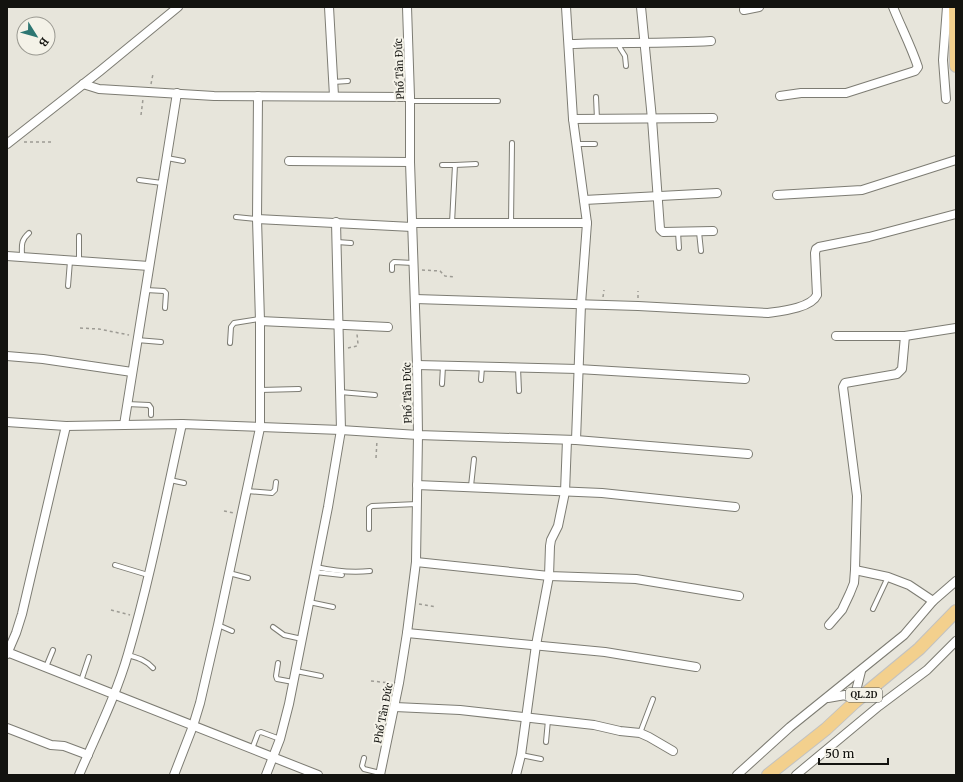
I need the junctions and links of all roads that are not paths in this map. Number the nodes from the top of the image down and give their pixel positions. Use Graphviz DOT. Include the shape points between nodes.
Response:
graph roads {
  1 [pos="178,7"];
  2 [pos="329,7"];
  3 [pos="407,7"];
  4 [pos="566,7"];
  5 [pos="641,7"];
  6 [pos="759,7"];
  7 [pos="893,7"];
  8 [pos="947,7"];
  9 [pos="955,7"];
  10 [pos="744,10"];
  11 [pos="711,41"];
  12 [pos="619,42"];
  13 [pos="644,43"];
  14 [pos="569,44"];
  15 [pos="626,66"];
  16 [pos="956,66"];
  17 [pos="333,82"];
  18 [pos="348,82"];
  19 [pos="83,84"];
  20 [pos="177,93"];
  21 [pos="258,96"];
  22 [pos="334,96"];
  23 [pos="780,96"];
  24 [pos="596,97"];
  25 [pos="410,99"];
  26 [pos="946,99"];
  27 [pos="498,101"];
  28 [pos="713,118"];
  29 [pos="573,119"];
  30 [pos="597,119"];
  31 [pos="652,119"];
  32 [pos="512,143"];
  33 [pos="7,144"];
  34 [pos="577,144"];
  35 [pos="595,144"];
  36 [pos="167,158"];
  37 [pos="956,160"];
  38 [pos="183,161"];
  39 [pos="289,161"];
  40 [pos="410,162"];
  41 [pos="476,164"];
  42 [pos="442,165"];
  43 [pos="455,165"];
  44 [pos="139,180"];
  45 [pos="162,183"];
  46 [pos="717,193"];
  47 [pos="777,195"];
  48 [pos="658,196"];
  49 [pos="584,200"];
  50 [pos="956,214"];
  51 [pos="236,218"];
  52 [pos="257,219"];
  53 [pos="336,222"];
  54 [pos="452,222"];
  55 [pos="511,223"];
  56 [pos="587,223"];
  57 [pos="412,225"];
  58 [pos="713,231"];
  59 [pos="678,232"];
  60 [pos="699,232"];
  61 [pos="29,233"];
  62 [pos="79,236"];
  63 [pos="337,242"];
  64 [pos="351,243"];
  65 [pos="679,248"];
  66 [pos="701,251"];
  67 [pos="7,256"];
  68 [pos="22,257"];
  69 [pos="70,260"];
  70 [pos="79,261"];
  71 [pos="149,266"];
  72 [pos="414,266"];
  73 [pos="392,270"];
  74 [pos="68,286"];
  75 [pos="145,290"];
  76 [pos="415,299"];
  77 [pos="581,304"];
  78 [pos="164,308"];
  79 [pos="260,320"];
  80 [pos="339,325"];
  81 [pos="388,327"];
  82 [pos="956,328"];
  83 [pos="836,336"];
  84 [pos="905,336"];
  85 [pos="137,338"];
  86 [pos="161,342"];
  87 [pos="230,343"];
  88 [pos="7,356"];
  89 [pos="417,365"];
  90 [pos="443,366"];
  91 [pos="482,367"];
  92 [pos="518,368"];
  93 [pos="578,370"];
  94 [pos="132,372"];
  95 [pos="745,379"];
  96 [pos="481,380"];
  97 [pos="442,384"];
  98 [pos="298,389"];
  99 [pos="260,390"];
  100 [pos="519,391"];
  101 [pos="340,392"];
  102 [pos="375,394"];
  103 [pos="126,404"];
  104 [pos="151,415"];
  105 [pos="7,422"];
  106 [pos="182,424"];
  107 [pos="124,425"];
  108 [pos="66,426"];
  109 [pos="260,428"];
  110 [pos="341,430"];
  111 [pos="418,435"];
  112 [pos="567,440"];
  113 [pos="576,440"];
  114 [pos="748,454"];
  115 [pos="474,459"];
  116 [pos="169,480"];
  117 [pos="276,482"];
  118 [pos="184,483"];
  119 [pos="417,485"];
  120 [pos="471,486"];
  121 [pos="247,491"];
  122 [pos="565,492"];
  123 [pos="417,504"];
  124 [pos="735,507"];
  125 [pos="369,529"];
  126 [pos="416,562"];
  127 [pos="115,566"];
  128 [pos="316,570"];
  129 [pos="855,570"];
  130 [pos="370,571"];
  131 [pos="229,573"];
  132 [pos="148,575"];
  133 [pos="342,575"];
  134 [pos="549,576"];
  135 [pos="888,577"];
  136 [pos="248,578"];
  137 [pos="956,581"];
  138 [pos="739,596"];
  139 [pos="933,601"];
  140 [pos="309,602"];
  141 [pos="333,607"];
  142 [pos="873,608"];
  143 [pos="956,611"];
  144 [pos="218,625"];
  145 [pos="829,625"];
  146 [pos="273,627"];
  147 [pos="232,632"];
  148 [pos="407,633"];
  149 [pos="302,639"];
  150 [pos="956,641"];
  151 [pos="536,645"];
  152 [pos="53,650"];
  153 [pos="7,653"];
  154 [pos="128,655"];
  155 [pos="89,657"];
  156 [pos="278,663"];
  157 [pos="46,666"];
  158 [pos="696,667"];
  159 [pos="153,668"];
  160 [pos="295,671"];
  161 [pos="861,671"];
  162 [pos="321,676"];
  163 [pos="81,681"];
  164 [pos="293,682"];
  165 [pos="114,694"];
  166 [pos="653,698"];
  167 [pos="826,698"];
  168 [pos="856,701"];
  169 [pos="395,707"];
  170 [pos="526,717"];
  171 [pos="548,720"];
  172 [pos="193,726"];
  173 [pos="7,728"];
  174 [pos="640,733"];
  175 [pos="280,739"];
  176 [pos="546,742"];
  177 [pos="251,750"];
  178 [pos="673,751"];
  179 [pos="88,755"];
  180 [pos="521,755"];
  181 [pos="272,758"];
  182 [pos="364,758"];
  183 [pos="542,760"];
  184 [pos="380,774"];
  185 [pos="79,775"];
  186 [pos="174,775"];
  187 [pos="266,775"];
  188 [pos="318,775"];
  189 [pos="516,775"];
  190 [pos="737,775"];
  191 [pos="768,775"];
  192 [pos="796,775"];
  1 -- 19 [label="street"];
  2 -- 17 [label="street"];
  3 -- 25 [label="street, Phố Tân Đức"];
  4 -- 14 [label="street"];
  5 -- 13 [label="street"];
  6 -- 10 [label="street"];
  7 -- 23 [label="street" via="918,67 915,71 846,94 801,92"];
  8 -- 26 [label="street" via="943,60"];
  9 -- 16 [label="main road"];
  11 -- 13 [label="street"];
  12 -- 13 [label="street"];
  12 -- 14 [label="street"];
  12 -- 15 [label="lane"];
  13 -- 31 [label="street"];
  14 -- 29 [label="street"];
  17 -- 18 [label="lane"];
  17 -- 22 [label="street"];
  19 -- 20 [label="street" via="99,89"];
  19 -- 33 [label="street"];
  20 -- 21 [label="street"];
  20 -- 36 [label="street"];
  21 -- 22 [label="street"];
  21 -- 52 [label="street"];
  22 -- 25 [label="street"];
  24 -- 30 [label="lane"];
  25 -- 27 [label="lane"];
  25 -- 40 [label="street, Phố Tân Đức"];
  28 -- 31 [label="street"];
  29 -- 30 [label="street"];
  29 -- 34 [label="street"];
  30 -- 31 [label="street"];
  31 -- 48 [label="street"];
  32 -- 55 [label="lane"];
  34 -- 35 [label="lane"];
  34 -- 49 [label="street"];
  36 -- 38 [label="lane"];
  36 -- 45 [label="street"];
  37 -- 47 [label="street" via="862,190"];
  39 -- 40 [label="street"];
  40 -- 57 [label="street, Phố Tân Đức"];
  41 -- 43 [label="lane"];
  42 -- 43 [label="lane"];
  43 -- 54 [label="lane"];
  44 -- 45 [label="lane"];
  45 -- 71 [label="street"];
  46 -- 48 [label="street"];
  48 -- 49 [label="street"];
  48 -- 59 [label="street" via="660,229 664,232"];
  49 -- 56 [label="street"];
  50 -- 77 [label="street" via="819,247 815,253 817,295 812,303 783,311 768,313"];
  51 -- 52 [label="lane"];
  52 -- 53 [label="street"];
  52 -- 79 [label="street"];
  53 -- 57 [label="street"];
  53 -- 63 [label="street"];
  54 -- 55 [label="street"];
  54 -- 57 [label="street"];
  55 -- 56 [label="street"];
  56 -- 77 [label="street"];
  57 -- 72 [label="street, Phố Tân Đức"];
  58 -- 60 [label="street"];
  59 -- 60 [label="street"];
  59 -- 65 [label="lane"];
  60 -- 66 [label="lane"];
  61 -- 68 [label="lane" via="23,238"];
  62 -- 70 [label="lane"];
  63 -- 64 [label="lane"];
  63 -- 80 [label="street"];
  67 -- 68 [label="street"];
  68 -- 69 [label="street"];
  69 -- 70 [label="street"];
  69 -- 74 [label="lane"];
  70 -- 71 [label="street"];
  71 -- 75 [label="street"];
  72 -- 73 [label="lane" via="394,262"];
  72 -- 76 [label="street, Phố Tân Đức"];
  75 -- 78 [label="lane" via="164,291"];
  75 -- 85 [label="street"];
  76 -- 77 [label="street"];
  76 -- 89 [label="street, Phố Tân Đức"];
  77 -- 93 [label="street"];
  79 -- 80 [label="street"];
  79 -- 87 [label="lane" via="234,323 231,327"];
  79 -- 99 [label="street"];
  80 -- 81 [label="street"];
  80 -- 101 [label="street"];
  82 -- 84 [label="street"];
  83 -- 84 [label="street"];
  84 -- 129 [label="street" via="900,372 845,383 842,387 857,496"];
  85 -- 86 [label="lane"];
  85 -- 94 [label="street"];
  88 -- 94 [label="street"];
  89 -- 90 [label="street"];
  89 -- 111 [label="street, Phố Tân Đức"];
  90 -- 91 [label="street"];
  90 -- 97 [label="lane"];
  91 -- 92 [label="street"];
  91 -- 96 [label="lane"];
  92 -- 93 [label="street"];
  92 -- 100 [label="lane"];
  93 -- 95 [label="street"];
  93 -- 113 [label="street"];
  94 -- 103 [label="street"];
  98 -- 99 [label="lane"];
  99 -- 109 [label="street"];
  101 -- 102 [label="lane"];
  101 -- 110 [label="street"];
  103 -- 104 [label="lane" via="148,405 151,408"];
  103 -- 107 [label="street"];
  105 -- 108 [label="street"];
  106 -- 107 [label="street"];
  106 -- 109 [label="street"];
  106 -- 116 [label="street"];
  107 -- 108 [label="street"];
  108 -- 153 [label="street" via="22,614"];
  109 -- 110 [label="street"];
  109 -- 121 [label="street"];
  110 -- 111 [label="street"];
  110 -- 128 [label="street"];
  111 -- 112 [label="street"];
  111 -- 119 [label="street, Phố Tân Đức"];
  112 -- 113 [label="street"];
  112 -- 122 [label="street"];
  113 -- 114 [label="street"];
  115 -- 120 [label="lane"];
  116 -- 118 [label="lane"];
  116 -- 132 [label="street"];
  117 -- 121 [label="lane" via="272,493"];
  119 -- 120 [label="street"];
  119 -- 123 [label="street, Phố Tân Đức"];
  120 -- 122 [label="street"];
  121 -- 131 [label="street"];
  122 -- 124 [label="street" via="602,493"];
  122 -- 134 [label="street" via="558,526 551,540"];
  123 -- 125 [label="lane" via="372,506 369,508"];
  123 -- 126 [label="street, Phố Tân Đức"];
  126 -- 134 [label="street"];
  126 -- 148 [label="street, Phố Tân Đức"];
  127 -- 132 [label="lane"];
  128 -- 130 [label="lane"];
  128 -- 133 [label="lane"];
  128 -- 140 [label="street"];
  129 -- 135 [label="street"];
  129 -- 145 [label="street" via="854,583 842,610"];
  131 -- 136 [label="lane"];
  131 -- 144 [label="street"];
  132 -- 154 [label="street"];
  134 -- 138 [label="street" via="636,579"];
  134 -- 151 [label="street"];
  135 -- 139 [label="street" via="909,585"];
  135 -- 142 [label="lane"];
  137 -- 139 [label="street"];
  139 -- 161 [label="street" via="904,635"];
  140 -- 141 [label="lane"];
  140 -- 149 [label="street"];
  143 -- 168 [label="main road, QL.2D" via="919,649"];
  144 -- 147 [label="lane"];
  144 -- 172 [label="street"];
  146 -- 149 [label="lane" via="284,635"];
  148 -- 151 [label="street"];
  148 -- 169 [label="street, Phố Tân Đức"];
  149 -- 160 [label="street"];
  150 -- 192 [label="street" via="926,670"];
  151 -- 158 [label="street" via="605,652"];
  151 -- 170 [label="street"];
  152 -- 157 [label="lane"];
  153 -- 157 [label="street"];
  154 -- 159 [label="lane" via="149,663"];
  154 -- 165 [label="street"];
  155 -- 163 [label="lane"];
  156 -- 164 [label="lane" via="277,679"];
  157 -- 163 [label="street"];
  160 -- 162 [label="lane"];
  160 -- 164 [label="street"];
  161 -- 167 [label="street"];
  161 -- 168 [label="street"];
  163 -- 165 [label="street"];
  164 -- 175 [label="street"];
  165 -- 172 [label="street"];
  165 -- 179 [label="street"];
  166 -- 174 [label="lane"];
  167 -- 168 [label="street" via="846,695"];
  167 -- 190 [label="street"];
  168 -- 191 [label="main road, QL.2D" via="826,729"];
  169 -- 170 [label="street"];
  169 -- 184 [label="street, Phố Tân Đức"];
  170 -- 171 [label="street"];
  170 -- 180 [label="street"];
  171 -- 174 [label="street" via="594,724"];
  171 -- 176 [label="lane"];
  172 -- 177 [label="street"];
  172 -- 186 [label="street"];
  173 -- 179 [label="street" via="51,745 64,746"];
  174 -- 178 [label="street"];
  175 -- 177 [label="lane" via="262,732 258,733"];
  175 -- 181 [label="street"];
  177 -- 181 [label="street"];
  179 -- 185 [label="street"];
  180 -- 183 [label="lane"];
  180 -- 189 [label="street"];
  181 -- 187 [label="street"];
  181 -- 188 [label="street"];
  182 -- 184 [label="lane" via="364,769"];
}
